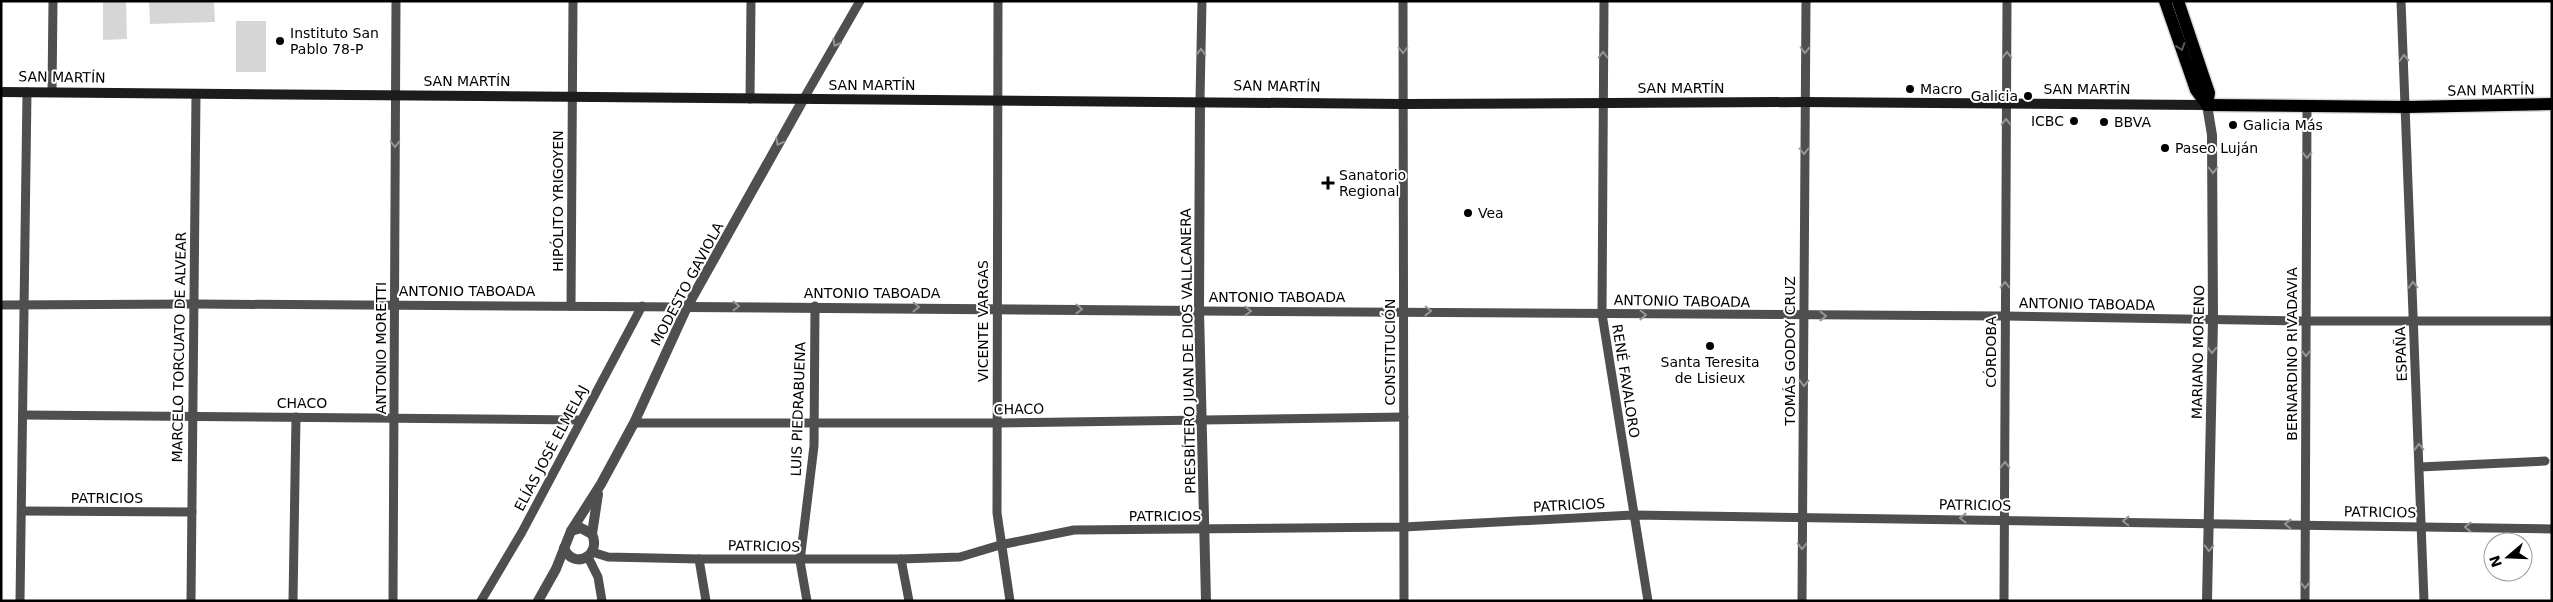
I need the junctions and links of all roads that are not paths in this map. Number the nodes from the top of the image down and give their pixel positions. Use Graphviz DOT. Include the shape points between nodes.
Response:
graph roads {
  1 [pos="53,1"];
  2 [pos="396,1"];
  3 [pos="573,1"];
  4 [pos="751,1"];
  5 [pos="860,1"];
  6 [pos="998,1"];
  7 [pos="1202,1"];
  8 [pos="1403,1"];
  9 [pos="1604,1"];
  10 [pos="1806,1"];
  11 [pos="2007,1"];
  12 [pos="2165,1"];
  13 [pos="2178,1"];
  14 [pos="2402,1"];
  15 [pos="1,92"];
  16 [pos="27,92"];
  17 [pos="52,92"];
  18 [pos="196,94"];
  19 [pos="396,95"];
  20 [pos="572,96"];
  21 [pos="750,99"];
  22 [pos="803,100"];
  23 [pos="998,100"];
  24 [pos="1200,100"];
  25 [pos="1804,102"];
  26 [pos="1603,103"];
  27 [pos="1403,104"];
  28 [pos="2006,104"];
  29 [pos="2552,104"];
  30 [pos="2207,105"];
  31 [pos="2307,107"];
  32 [pos="2407,107"];
  33 [pos="25,304"];
  34 [pos="194,304"];
  35 [pos="1,305"];
  36 [pos="395,305"];
  37 [pos="571,306"];
  38 [pos="642,306"];
  39 [pos="687,306"];
  40 [pos="815,306"];
  41 [pos="997,308"];
  42 [pos="1199,310"];
  43 [pos="1404,311"];
  44 [pos="1602,314"];
  45 [pos="1805,316"];
  46 [pos="2005,316"];
  47 [pos="2213,320"];
  48 [pos="2306,321"];
  49 [pos="2552,321"];
  50 [pos="2414,322"];
  51 [pos="23,415"];
  52 [pos="395,416"];
  53 [pos="192,417"];
  54 [pos="1404,417"];
  55 [pos="296,418"];
  56 [pos="1201,419"];
  57 [pos="582,420"];
  58 [pos="634,423"];
  59 [pos="814,423"];
  60 [pos="996,423"];
  61 [pos="2545,461"];
  62 [pos="2420,467"];
  63 [pos="601,484"];
  64 [pos="22,511"];
  65 [pos="192,512"];
  66 [pos="1633,515"];
  67 [pos="1803,516"];
  68 [pos="2004,519"];
  69 [pos="2209,522"];
  70 [pos="2306,524"];
  71 [pos="2422,526"];
  72 [pos="1404,527"];
  73 [pos="2552,529"];
  74 [pos="1204,530"];
  75 [pos="571,531"];
  76 [pos="592,534"];
  77 [pos="1000,545"];
  78 [pos="564,548"];
  79 [pos="590,554"];
  80 [pos="576,559"];
  81 [pos="698,559"];
  82 [pos="902,560"];
  83 [pos="800,561"];
  84 [pos="556,569"];
  85 [pos="20,601"];
  86 [pos="191,601"];
  87 [pos="293,601"];
  88 [pos="393,601"];
  89 [pos="481,601"];
  90 [pos="538,601"];
  91 [pos="602,601"];
  92 [pos="706,601"];
  93 [pos="807,601"];
  94 [pos="909,601"];
  95 [pos="1010,601"];
  96 [pos="1206,601"];
  97 [pos="1404,601"];
  98 [pos="1648,601"];
  99 [pos="1802,601"];
  100 [pos="2004,601"];
  101 [pos="2207,601"];
  102 [pos="2305,601"];
  103 [pos="2424,601"];
  1 -- 17 [label="street"];
  2 -- 19 [label="street, ANTONIO MORETTI"];
  3 -- 20 [label="street, HIPÓLITO YRIGOYEN"];
  4 -- 21 [label="street"];
  5 -- 22 [label="street, one-way"];
  6 -- 23 [label="street, VICENTE VARGAS"];
  24 -- 7 [label="street, one-way"];
  8 -- 27 [label="street, CONSTITUCIÓN, one-way"];
  26 -- 9 [label="street, RENÉ FAVALORO, one-way"];
  10 -- 25 [label="street, TOMÁS GODOY CRUZ, one-way"];
  28 -- 11 [label="street, CÓRDOBA, one-way"];
  12 -- 30 [label="main road, one-way" via="2196,90"];
  13 -- 30 [label="main road" via="2209,92"];
  32 -- 14 [label="street, ESPAÑA, one-way"];
  15 -- 16 [label="main road, SAN MARTÍN"];
  16 -- 17 [label="main road, SAN MARTÍN"];
  16 -- 33 [label="street"];
  17 -- 18 [label="main road, SAN MARTÍN"];
  18 -- 19 [label="main road, SAN MARTÍN"];
  18 -- 34 [label="street, MARCELO TORCUATO DE ALVEAR"];
  19 -- 20 [label="main road, SAN MARTÍN"];
  19 -- 36 [label="street, ANTONIO MORETTI, one-way"];
  20 -- 21 [label="main road, SAN MARTÍN"];
  20 -- 37 [label="street, HIPÓLITO YRIGOYEN"];
  21 -- 22 [label="main road, SAN MARTÍN"];
  22 -- 23 [label="main road, SAN MARTÍN"];
  22 -- 39 [label="street, MODESTO GAVIOLA, one-way"];
  23 -- 24 [label="main road, SAN MARTÍN"];
  23 -- 41 [label="street, VICENTE VARGAS"];
  24 -- 27 [label="main road, SAN MARTÍN"];
  24 -- 42 [label="street, PRESBÍTERO JUAN DE DIOS VALLCANERA"];
  25 -- 26 [label="main road, SAN MARTÍN"];
  25 -- 28 [label="main road, SAN MARTÍN"];
  25 -- 45 [label="street, TOMÁS GODOY CRUZ, one-way"];
  26 -- 27 [label="main road, SAN MARTÍN"];
  26 -- 44 [label="street, RENÉ FAVALORO"];
  27 -- 43 [label="street, CONSTITUCIÓN"];
  28 -- 30 [label="main road, SAN MARTÍN"];
  46 -- 28 [label="street, CÓRDOBA, one-way"];
  29 -- 32 [label="main road, SAN MARTÍN"];
  30 -- 31 [label="main road, SAN MARTÍN"];
  30 -- 47 [label="street, MARIANO MORENO, one-way" via="2212,134"];
  31 -- 32 [label="main road, SAN MARTÍN"];
  31 -- 48 [label="street, BERNARDINO RIVADAVIA, one-way"];
  50 -- 32 [label="street, ESPAÑA, one-way"];
  33 -- 34 [label="street, ANTONIO TABOADA"];
  33 -- 35 [label="street, ANTONIO TABOADA"];
  33 -- 51 [label="street"];
  34 -- 36 [label="street, ANTONIO TABOADA"];
  34 -- 53 [label="street, MARCELO TORCUATO DE ALVEAR"];
  36 -- 37 [label="street, ANTONIO TABOADA"];
  36 -- 52 [label="street, ANTONIO MORETTI"];
  37 -- 38 [label="street, ANTONIO TABOADA"];
  38 -- 39 [label="street, ANTONIO TABOADA"];
  38 -- 57 [label="street, ELÍAS JOSÉ ELMELAJ"];
  39 -- 40 [label="street, ANTONIO TABOADA, one-way"];
  39 -- 58 [label="street, MODESTO GAVIOLA"];
  40 -- 41 [label="street, ANTONIO TABOADA, one-way"];
  40 -- 59 [label="street, LUIS PIEDRABUENA"];
  41 -- 42 [label="street, ANTONIO TABOADA, one-way"];
  41 -- 60 [label="street, VICENTE VARGAS"];
  42 -- 43 [label="street, ANTONIO TABOADA, one-way"];
  42 -- 56 [label="street, PRESBÍTERO JUAN DE DIOS VALLCANERA"];
  43 -- 44 [label="street, ANTONIO TABOADA, one-way"];
  43 -- 54 [label="street, CONSTITUCIÓN"];
  44 -- 45 [label="street, ANTONIO TABOADA, one-way"];
  44 -- 66 [label="street, RENÉ FAVALORO"];
  45 -- 46 [label="street, ANTONIO TABOADA, one-way"];
  45 -- 67 [label="street, TOMÁS GODOY CRUZ, one-way"];
  46 -- 47 [label="street, ANTONIO TABOADA"];
  68 -- 46 [label="street, CÓRDOBA, one-way"];
  47 -- 48 [label="street, ANTONIO TABOADA"];
  47 -- 69 [label="street, MARIANO MORENO, one-way"];
  48 -- 50 [label="street, ANTONIO TABOADA"];
  48 -- 70 [label="street, BERNARDINO RIVADAVIA, one-way"];
  49 -- 50 [label="street, ANTONIO TABOADA"];
  62 -- 50 [label="street, ESPAÑA, one-way"];
  51 -- 53 [label="street, CHACO"];
  51 -- 64 [label="street"];
  52 -- 55 [label="street, CHACO"];
  52 -- 57 [label="street, CHACO"];
  52 -- 88 [label="street, ANTONIO MORETTI"];
  53 -- 55 [label="street, CHACO"];
  53 -- 65 [label="street, MARCELO TORCUATO DE ALVEAR"];
  54 -- 56 [label="street, CHACO"];
  54 -- 72 [label="street, CONSTITUCIÓN"];
  55 -- 87 [label="street"];
  56 -- 60 [label="street, CHACO"];
  56 -- 74 [label="street, PRESBÍTERO JUAN DE DIOS VALLCANERA"];
  57 -- 89 [label="street, ELÍAS JOSÉ ELMELAJ"];
  58 -- 59 [label="street, CHACO"];
  58 -- 63 [label="street, MODESTO GAVIOLA"];
  59 -- 60 [label="street, CHACO"];
  59 -- 83 [label="street, LUIS PIEDRABUENA"];
  60 -- 77 [label="street, VICENTE VARGAS"];
  61 -- 62 [label="street"];
  62 -- 71 [label="street, ESPAÑA"];
  63 -- 75 [label="street, MODESTO GAVIOLA"];
  63 -- 76 [label="street, MODESTO GAVIOLA"];
  64 -- 65 [label="street, PATRICIOS"];
  64 -- 85 [label="street"];
  65 -- 86 [label="street, MARCELO TORCUATO DE ALVEAR"];
  66 -- 67 [label="street, PATRICIOS"];
  66 -- 72 [label="street, PATRICIOS"];
  66 -- 98 [label="street, RENÉ FAVALORO"];
  68 -- 67 [label="street, PATRICIOS, one-way"];
  67 -- 99 [label="street, TOMÁS GODOY CRUZ, one-way"];
  69 -- 68 [label="street, PATRICIOS, one-way"];
  68 -- 100 [label="street, CÓRDOBA"];
  70 -- 69 [label="street, PATRICIOS, one-way"];
  69 -- 101 [label="street, MARIANO MORENO, one-way"];
  70 -- 71 [label="street, PATRICIOS"];
  70 -- 102 [label="street, BERNARDINO RIVADAVIA, one-way"];
  73 -- 71 [label="street, PATRICIOS, one-way"];
  71 -- 103 [label="street, ESPAÑA"];
  72 -- 74 [label="street, PATRICIOS"];
  72 -- 97 [label="street, CONSTITUCIÓN"];
  74 -- 77 [label="street, PATRICIOS" via="1074,530"];
  74 -- 96 [label="street, PRESBÍTERO JUAN DE DIOS VALLCANERA"];
  75 -- 76 [label="street" via="581,528"];
  75 -- 78 [label="street, MODESTO GAVIOLA"];
  76 -- 79 [label="street" via="594,546"];
  77 -- 82 [label="street, PATRICIOS" via="960,557"];
  77 -- 95 [label="street, VICENTE VARGAS"];
  78 -- 80 [label="street" via="570,557"];
  78 -- 84 [label="street, MODESTO GAVIOLA"];
  79 -- 80 [label="street"];
  79 -- 81 [label="street, PATRICIOS"];
  79 -- 91 [label="street"];
  80 -- 84 [label="street"];
  81 -- 83 [label="street, PATRICIOS"];
  81 -- 92 [label="street"];
  82 -- 83 [label="street, PATRICIOS"];
  82 -- 94 [label="street"];
  83 -- 93 [label="street, LUIS PIEDRABUENA"];
  84 -- 90 [label="street, MODESTO GAVIOLA"];
}
